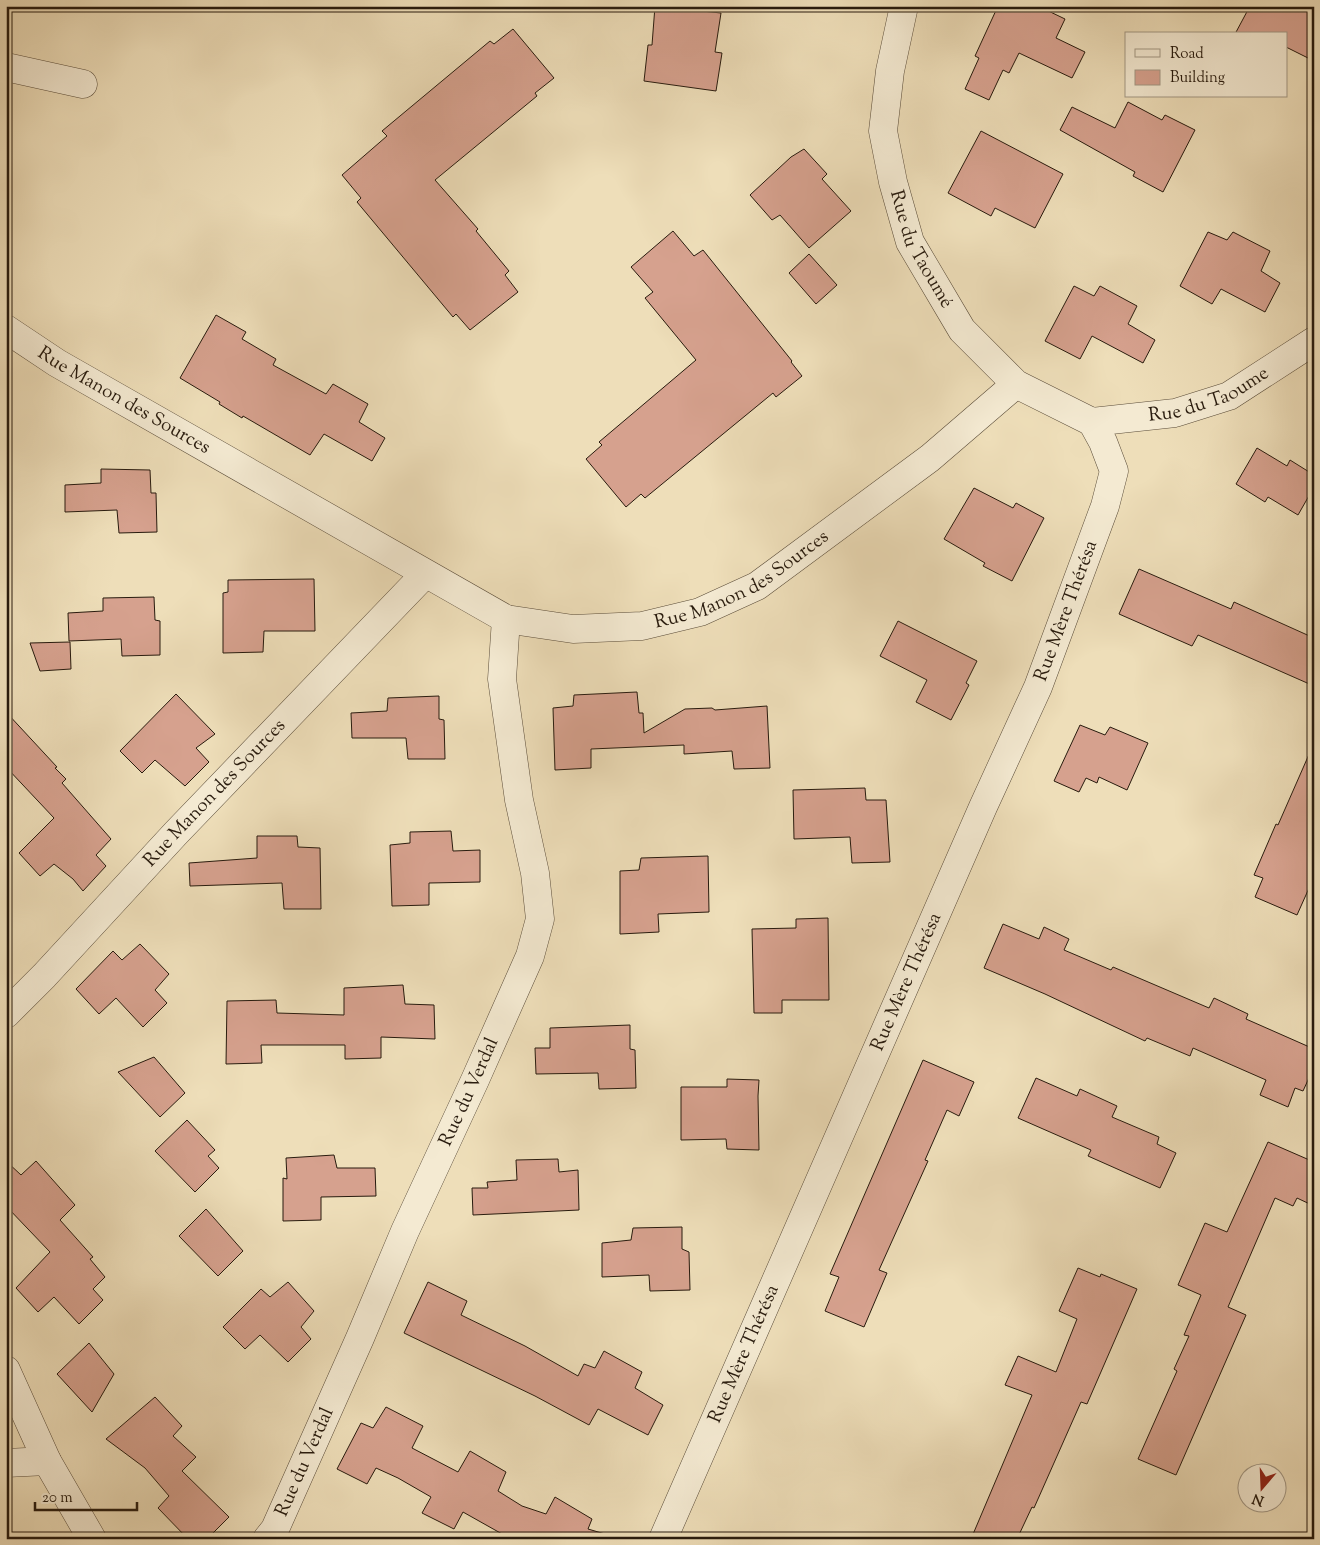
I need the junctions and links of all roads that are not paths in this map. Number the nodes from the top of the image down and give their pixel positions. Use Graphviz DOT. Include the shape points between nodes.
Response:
graph roads {
  1 [pos="904,6"];
  2 [pos="6,67"];
  3 [pos="83,84"];
  4 [pos="6,329"];
  5 [pos="1314,341"];
  6 [pos="1016,384"];
  7 [pos="1092,422"];
  8 [pos="425,574"];
  9 [pos="506,619"];
  10 [pos="6,1014"];
  11 [pos="6,1370"];
  12 [pos="48,1461"];
  13 [pos="6,1463"];
  14 [pos="92,1539"];
  15 [pos="267,1539"];
  16 [pos="663,1539"];
  1 -- 6 [label="street, Rue du Taoumé" via="890,71 883,131 910,242 962,330"];
  2 -- 3 [label="street"];
  4 -- 8 [label="street, Rue Manon des Sources" via="57,363"];
  5 -- 7 [label="street, Rue du Taoume" via="1229,396 1175,413"];
  6 -- 7 [label="street, Rue du Taoumé"];
  6 -- 9 [label="street, Rue Manon des Sources" via="930,458 757,586 700,612 642,626 574,629"];
  7 -- 16 [label="street, Rue Mère Thérésa" via="1114,471 1105,506 1038,687"];
  8 -- 9 [label="street, Rue Manon des Sources"];
  8 -- 10 [label="street, Rue Manon des Sources"];
  9 -- 15 [label="street, Rue du Verdal" via="502,679 540,919 526,965 476,1080 405,1231 275,1529"];
  11 -- 12 [label="street"];
  12 -- 13 [label="street"];
  12 -- 14 [label="street"];
}
